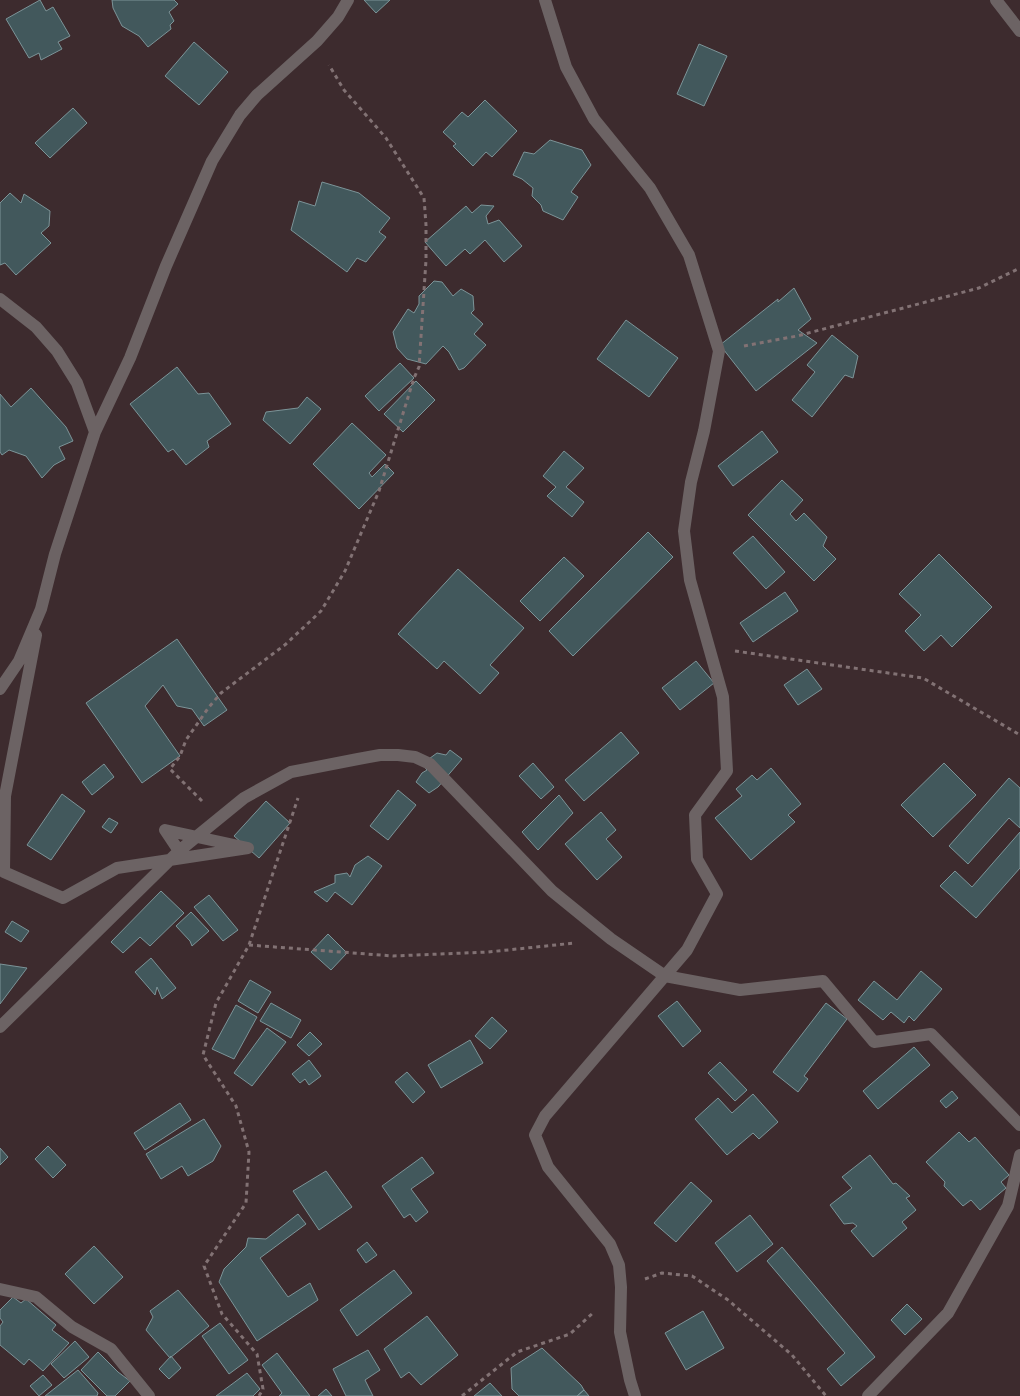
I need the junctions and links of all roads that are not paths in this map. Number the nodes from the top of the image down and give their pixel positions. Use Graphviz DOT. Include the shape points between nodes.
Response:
graph roads {
  1 [pos="348,0"];
  2 [pos="545,0"];
  3 [pos="996,0"];
  4 [pos="1020,31"];
  5 [pos="0,299"];
  6 [pos="96,432"];
  7 [pos="41,608"];
  8 [pos="0,689"];
  9 [pos="179,851"];
  10 [pos="665,976"];
  11 [pos="0,1026"];
  12 [pos="1020,1125"];
  13 [pos="1020,1155"];
  14 [pos="0,1289"];
  15 [pos="149,1396"];
  16 [pos="635,1396"];
  17 [pos="868,1396"];
  1 -- 6 [label="street" via="317,41 257,95 240,115 212,161"];
  2 -- 10 [label="street" via="566,67 594,119 650,188 689,255 719,350 684,531 690,580 723,697 727,771 695,814 697,859 717,894 687,950"];
  3 -- 4 [label="street"];
  5 -- 6 [label="street" via="36,327 57,352 77,383"];
  6 -- 7 [label="street" via="55,554"];
  7 -- 8 [label="street" via="19,660"];
  7 -- 9 [label="street" via="5,796 4,872 63,898 117,868 248,848 165,830"];
  9 -- 10 [label="street" via="244,798 291,772 380,755 415,757 430,764 552,891 611,939"];
  9 -- 11 [label="street"];
  10 -- 12 [label="street" via="740,990 823,981 874,1042 931,1034"];
  10 -- 16 [label="street" via="545,1116 535,1135 548,1167 610,1244 618,1265 620,1332"];
  13 -- 17 [label="street" via="1008,1206 948,1313"];
  14 -- 15 [label="street" via="36,1296 72,1328 111,1349"];
}
